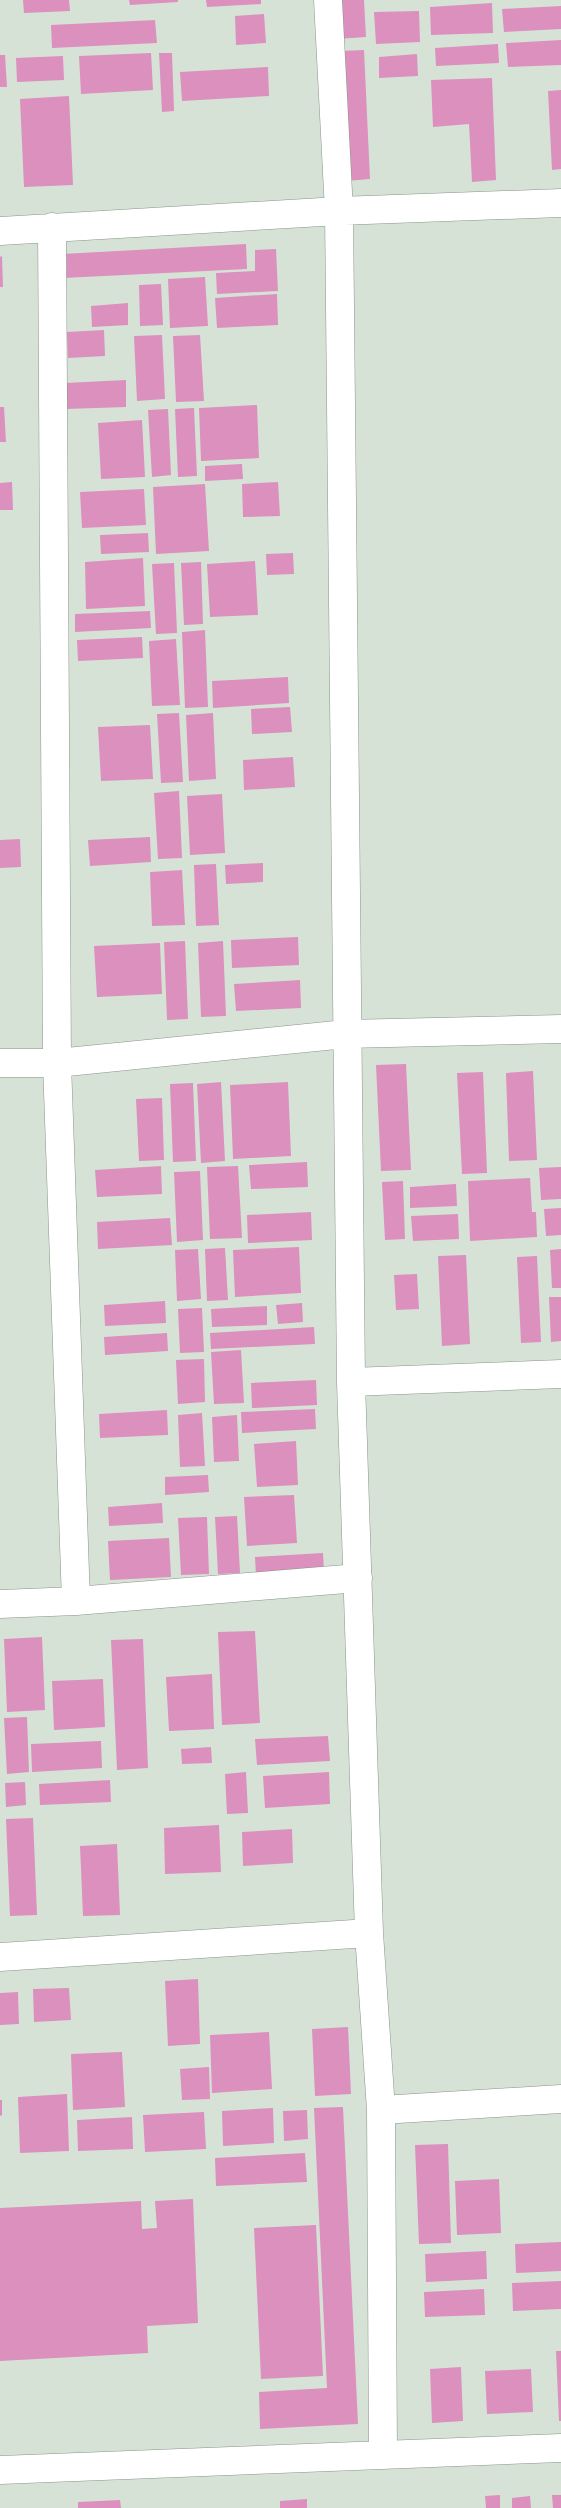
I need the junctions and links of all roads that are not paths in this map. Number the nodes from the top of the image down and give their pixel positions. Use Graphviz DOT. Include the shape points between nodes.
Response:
graph roads {
  1 [pos="328,0"];
  2 [pos="561,203"];
  3 [pos="339,211"];
  4 [pos="52,227"];
  5 [pos="0,231"];
  6 [pos="561,1029"];
  7 [pos="346,1034"];
  8 [pos="57,1062"];
  9 [pos="0,1063"];
  10 [pos="561,1374"];
  11 [pos="351,1382"];
  12 [pos="358,1578"];
  13 [pos="76,1601"];
  14 [pos="0,1604"];
  15 [pos="369,1933"];
  16 [pos="0,1957"];
  17 [pos="561,2099"];
  18 [pos="381,2110"];
  19 [pos="561,2448"];
  20 [pos="383,2454"];
  21 [pos="0,2470"];
  1 -- 3 [label="street"];
  2 -- 3 [label="street"];
  3 -- 4 [label="street"];
  3 -- 7 [label="street"];
  4 -- 5 [label="street"];
  4 -- 8 [label="street"];
  6 -- 7 [label="street"];
  7 -- 8 [label="street"];
  7 -- 11 [label="street"];
  8 -- 9 [label="street"];
  8 -- 13 [label="street"];
  10 -- 11 [label="street"];
  11 -- 12 [label="street"];
  12 -- 13 [label="street"];
  12 -- 15 [label="street"];
  13 -- 14 [label="street"];
  15 -- 16 [label="street"];
  15 -- 18 [label="street"];
  17 -- 18 [label="street"];
  18 -- 20 [label="street"];
  19 -- 20 [label="street"];
  20 -- 21 [label="street"];
}
